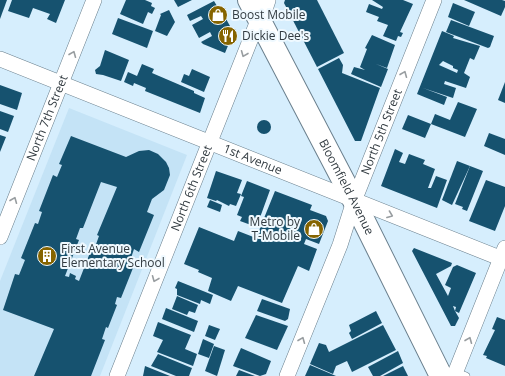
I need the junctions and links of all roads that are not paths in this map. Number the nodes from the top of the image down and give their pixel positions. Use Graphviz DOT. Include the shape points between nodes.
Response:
graph roads {
  1 [pos="94,0"];
  2 [pos="434,0"];
  3 [pos="258,6"];
  4 [pos="0,59"];
  5 [pos="61,83"];
  6 [pos="209,142"];
  7 [pos="354,201"];
  8 [pos="0,237"];
  9 [pos="504,256"];
  10 [pos="454,375"];
  11 [pos="117,376"];
  12 [pos="287,376"];
  5 -- 1 [label="street, North 7th Street, one-way"];
  7 -- 2 [label="street, North 5th Street, one-way"];
  3 -- 6 [label="street, North 6th Street, one-way"];
  3 -- 7 [label="main road, Bloomfield Avenue"];
  4 -- 5 [label="street, 1st Avenue"];
  5 -- 6 [label="street, 1st Avenue"];
  8 -- 5 [label="street, North 7th Street, one-way"];
  6 -- 7 [label="street, 1st Avenue"];
  6 -- 11 [label="street, North 6th Street, one-way"];
  7 -- 9 [label="street, 1st Avenue, one-way"];
  7 -- 10 [label="main road, Bloomfield Avenue"];
  12 -- 7 [label="street, North 5th Street, one-way" via="340,245"];
  10 -- 9 [label="street, one-way"];
}
